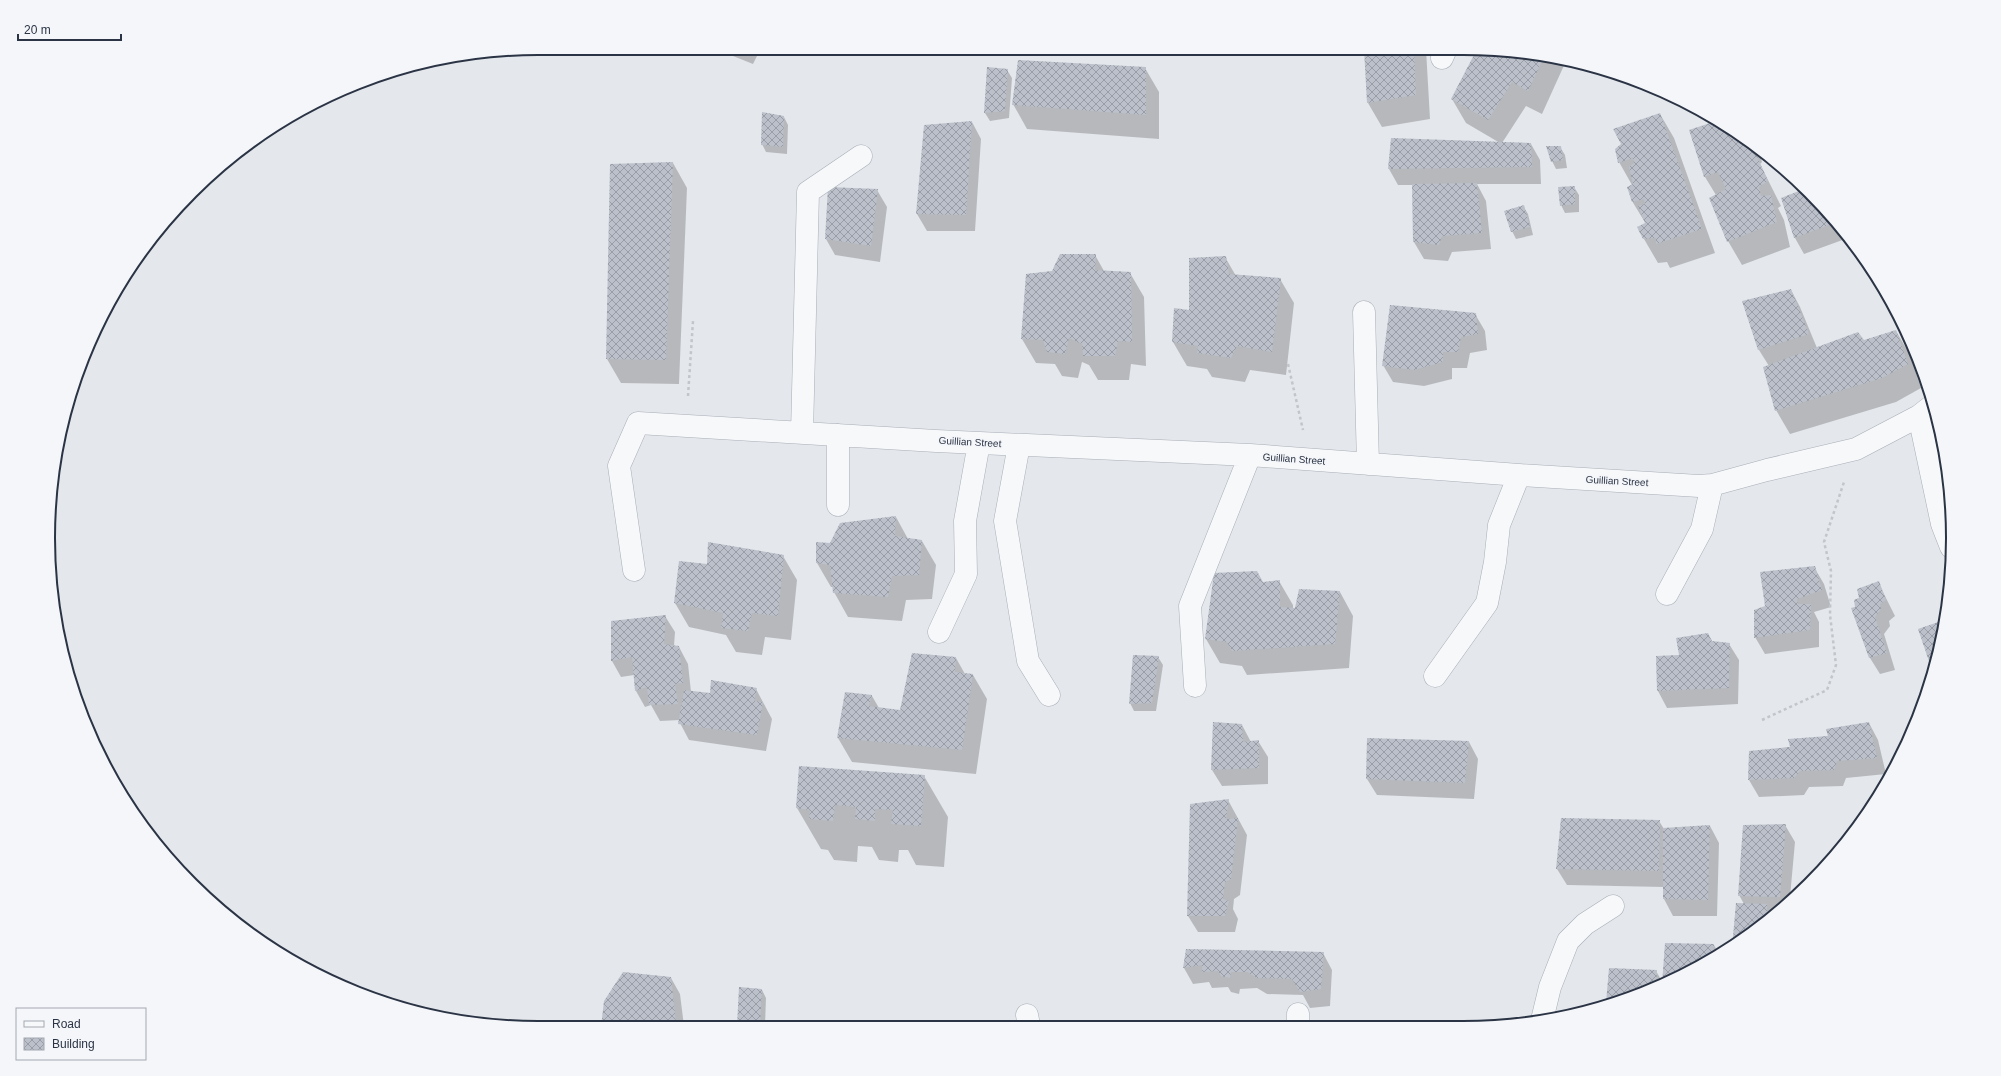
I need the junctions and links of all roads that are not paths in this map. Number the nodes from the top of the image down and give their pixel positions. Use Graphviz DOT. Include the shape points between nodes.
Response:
graph roads {
  1 [pos="861,156"];
  2 [pos="1364,312"];
  3 [pos="1926,411"];
  4 [pos="802,433"];
  5 [pos="838,435"];
  6 [pos="978,443"];
  7 [pos="1019,444"];
  8 [pos="1250,455"];
  9 [pos="1368,464"];
  10 [pos="1519,475"];
  11 [pos="1712,485"];
  12 [pos="838,505"];
  13 [pos="1224,520"];
  14 [pos="1946,534"];
  15 [pos="1225,560"];
  16 [pos="634,570"];
  17 [pos="1667,594"];
  18 [pos="939,632"];
  19 [pos="1435,676"];
  20 [pos="1196,686"];
  21 [pos="1049,695"];
  22 [pos="1613,906"];
  23 [pos="1543,1014"];
  1 -- 4 [label="street" via="808,192"];
  2 -- 9 [label="street"];
  3 -- 11 [label="street, Guillian Street" via="1856,449"];
  3 -- 14 [label="street" via="1942,524"];
  4 -- 5 [label="street, Guillian Street"];
  4 -- 16 [label="street, Guillian Street" via="638,423 619,466"];
  5 -- 6 [label="street, Guillian Street"];
  5 -- 12 [label="street"];
  6 -- 7 [label="street, Guillian Street"];
  6 -- 18 [label="street" via="965,521 966,574"];
  7 -- 8 [label="street, Guillian Street"];
  7 -- 21 [label="street" via="1005,521 1028,661"];
  8 -- 9 [label="street, Guillian Street"];
  8 -- 13 [label="street"];
  9 -- 10 [label="street, Guillian Street"];
  10 -- 11 [label="street, Guillian Street"];
  10 -- 19 [label="street" via="1499,525 1487,603"];
  11 -- 17 [label="street" via="1702,529"];
  13 -- 15 [label="street"];
  13 -- 20 [label="street" via="1190,606"];
  22 -- 23 [label="street" via="1585,924 1568,941 1550,987"];
}
